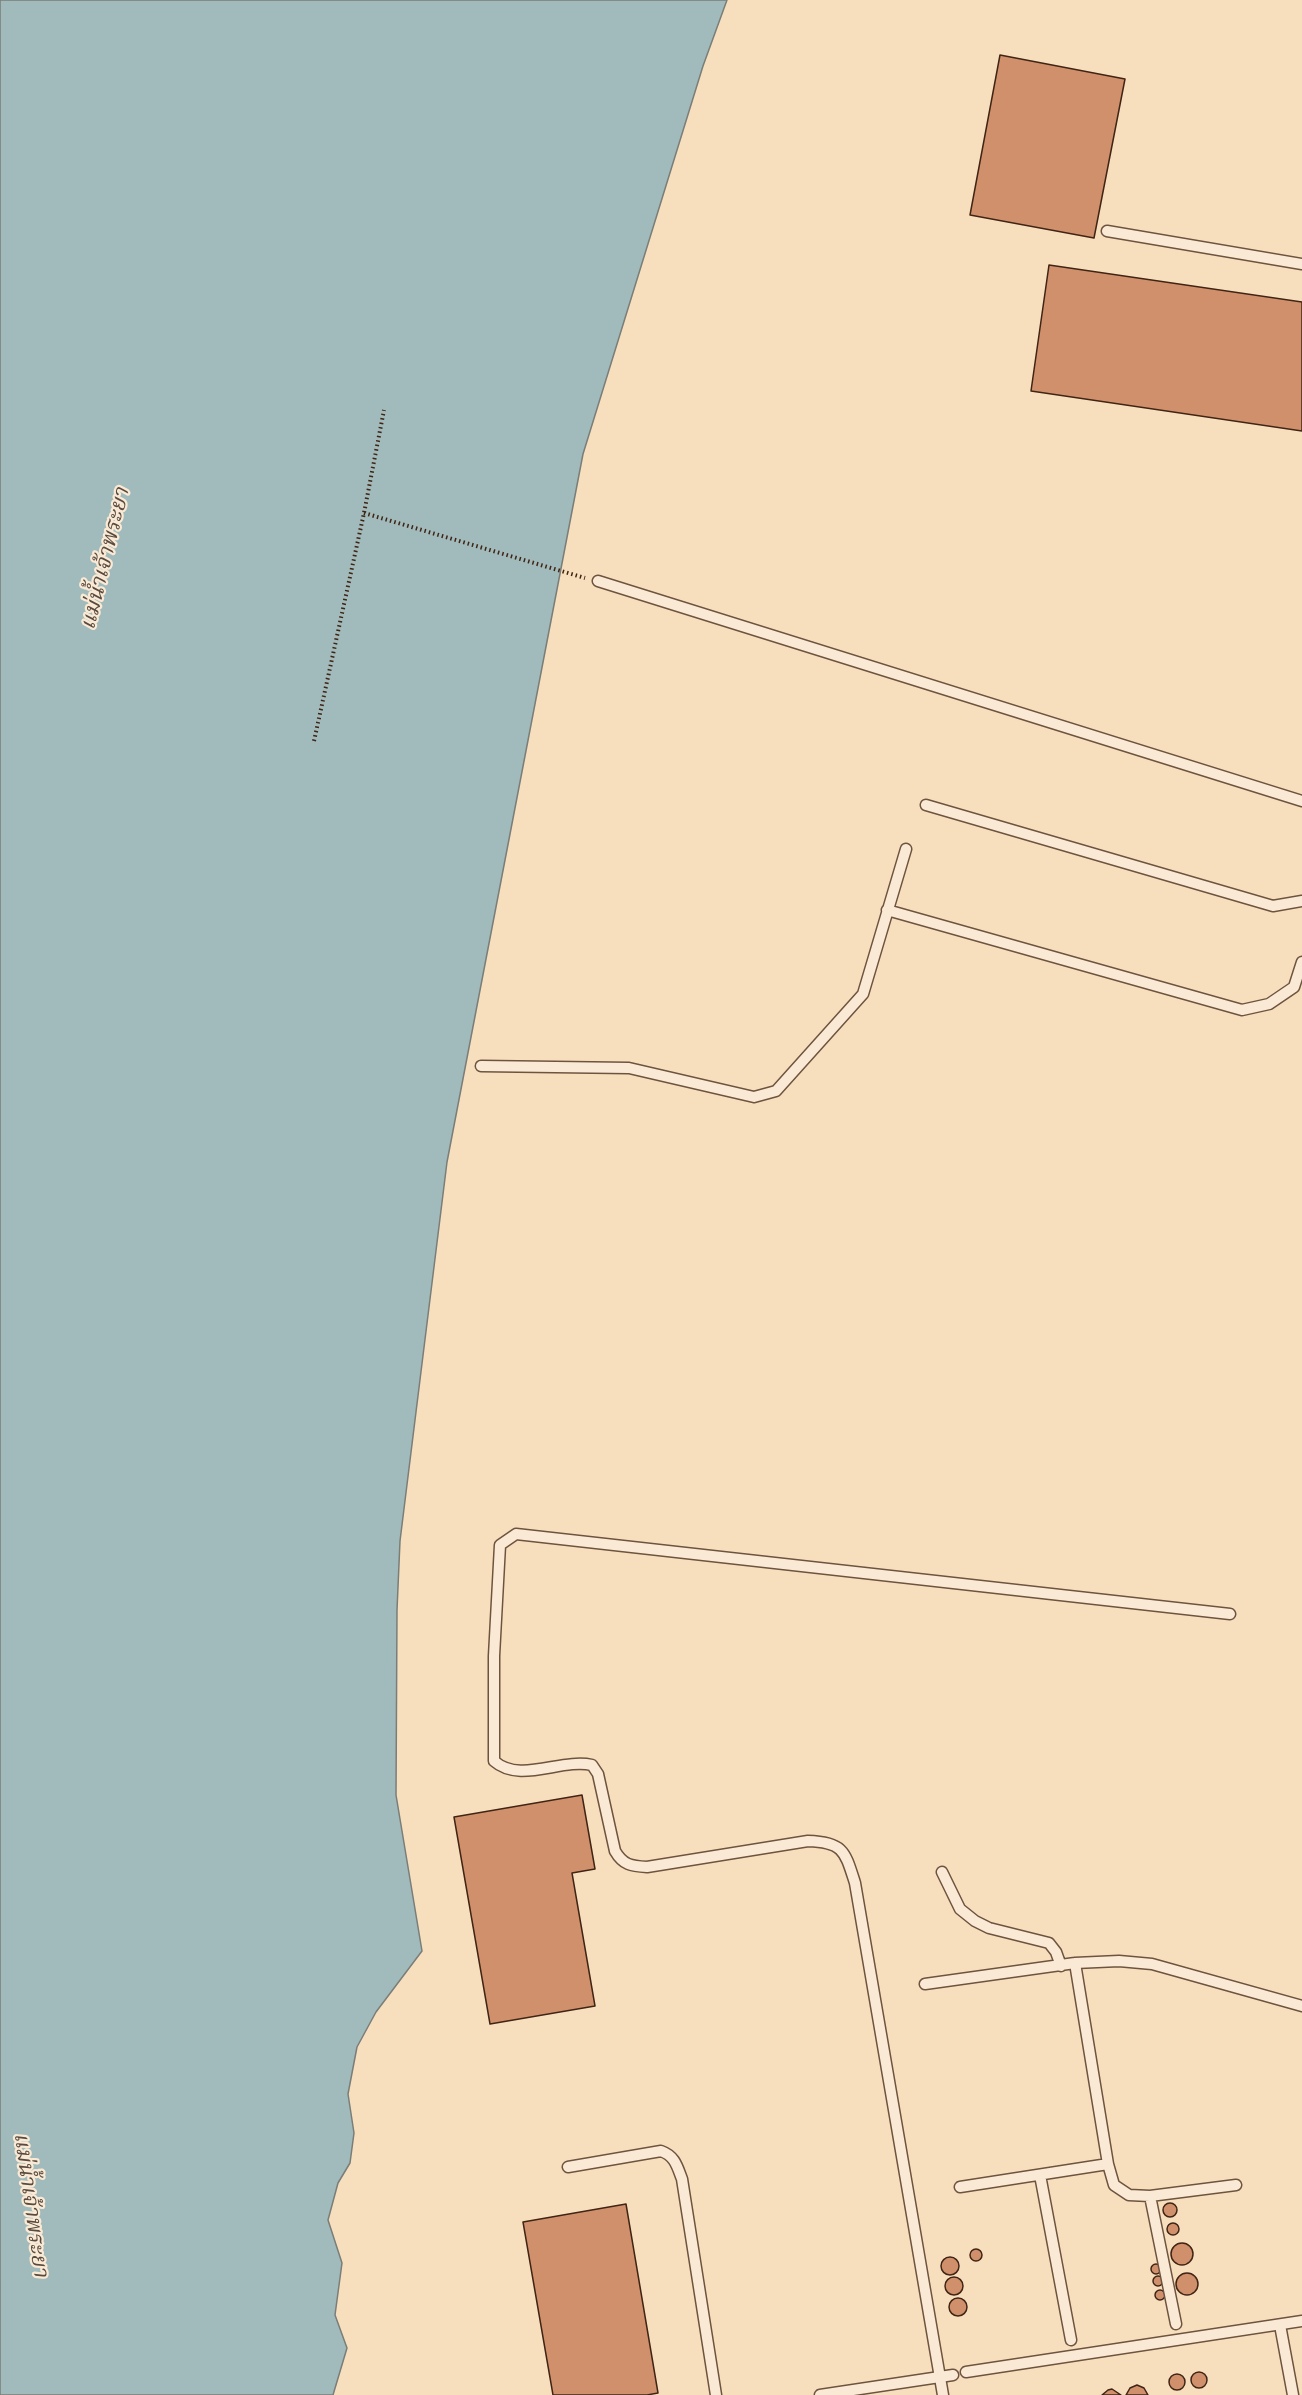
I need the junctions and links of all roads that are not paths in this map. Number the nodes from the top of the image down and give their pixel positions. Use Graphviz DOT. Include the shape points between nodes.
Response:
graph roads {
  1 [pos="1107,231"];
  2 [pos="1302,264"];
  3 [pos="598,581"];
  4 [pos="1302,801"];
  5 [pos="926,805"];
  6 [pos="906,849"];
  7 [pos="1302,901"];
  8 [pos="887,910"];
  9 [pos="1302,962"];
  10 [pos="482,1066"];
  11 [pos="1230,1614"];
  12 [pos="942,1872"];
  13 [pos="1075,1964"];
  14 [pos="1061,1966"];
  15 [pos="925,1984"];
  16 [pos="1302,2006"];
  17 [pos="1108,2164"];
  18 [pos="568,2167"];
  19 [pos="1040,2175"];
  20 [pos="1236,2185"];
  21 [pos="960,2187"];
  22 [pos="1150,2196"];
  23 [pos="1302,2321"];
  24 [pos="1176,2324"];
  25 [pos="1280,2325"];
  26 [pos="1071,2340"];
  27 [pos="966,2373"];
  28 [pos="953,2375"];
  29 [pos="940,2377"];
  30 [pos="716,2395"];
  31 [pos="820,2395"];
  32 [pos="943,2395"];
  33 [pos="1293,2395"];
  1 -- 2 [label="lane"];
  3 -- 4 [label="lane"];
  5 -- 7 [label="lane" via="1273,906"];
  6 -- 8 [label="lane"];
  8 -- 9 [label="lane" via="1242,1010 1269,1005 1294,987"];
  8 -- 10 [label="lane" via="863,994 776,1091 753,1097 629,1068"];
  11 -- 29 [label="lane" via="516,1534 500,1545 494,1761 501,1768 517,1771 592,1765 598,1774 615,1851 622,1862 631,1866 647,1867 808,1841 825,1841 847,1856 855,1883"];
  12 -- 14 [label="lane" via="960,1909 975,1921 1049,1943"];
  13 -- 14 [label="lane"];
  13 -- 16 [label="lane" via="1152,1964"];
  13 -- 17 [label="lane"];
  14 -- 15 [label="lane"];
  17 -- 19 [label="lane"];
  17 -- 22 [label="lane" via="1114,2185 1129,2195"];
  18 -- 30 [label="lane" via="661,2151 676,2163 688,2210"];
  19 -- 21 [label="lane"];
  19 -- 26 [label="lane"];
  20 -- 22 [label="lane"];
  22 -- 24 [label="lane"];
  23 -- 25 [label="lane"];
  25 -- 27 [label="lane"];
  25 -- 33 [label="lane"];
  28 -- 29 [label="lane"];
  29 -- 31 [label="lane"];
  29 -- 32 [label="lane"];
}
